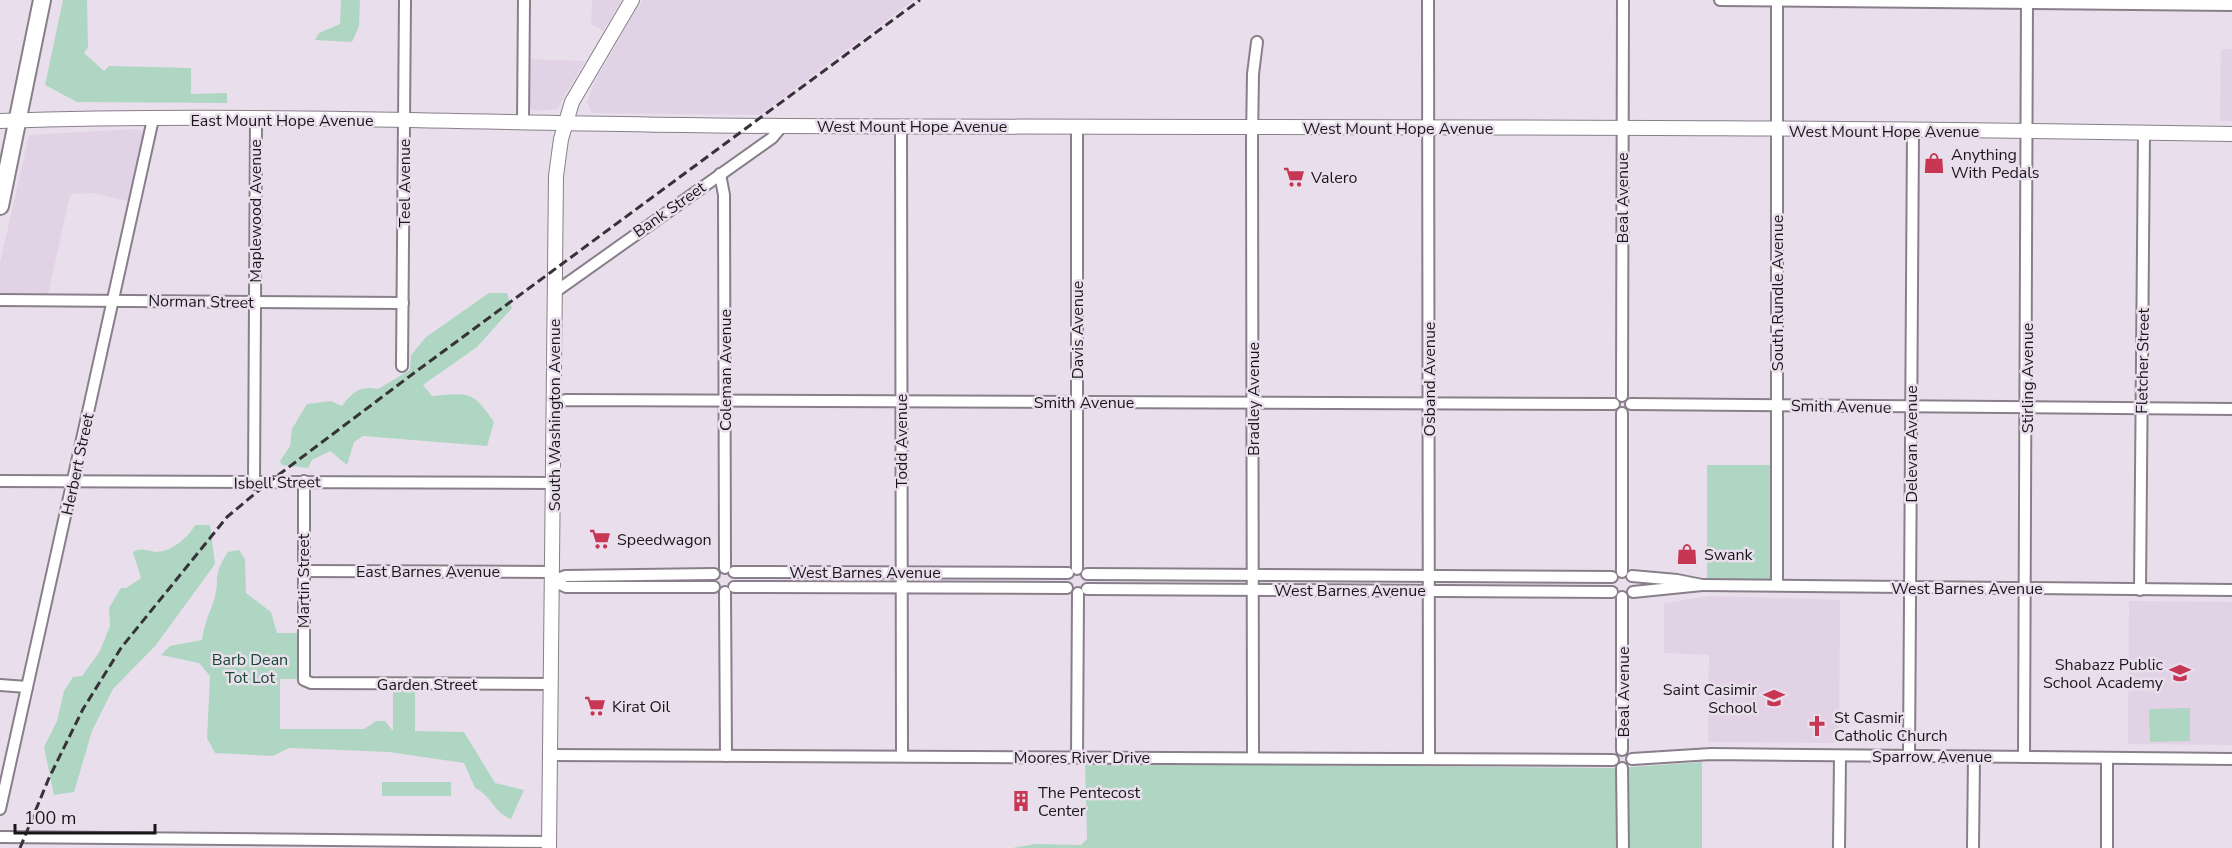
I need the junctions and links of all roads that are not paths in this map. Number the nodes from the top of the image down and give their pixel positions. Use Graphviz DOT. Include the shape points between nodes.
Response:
graph roads {
  1 [pos="42,0"];
  2 [pos="405,0"];
  3 [pos="524,0"];
  4 [pos="632,0"];
  5 [pos="1428,0"];
  6 [pos="1623,0"];
  7 [pos="1720,0"];
  8 [pos="1777,0"];
  9 [pos="2027,1"];
  10 [pos="2232,4"];
  11 [pos="1257,42"];
  12 [pos="153,119"];
  13 [pos="256,119"];
  14 [pos="404,120"];
  15 [pos="0,121"];
  16 [pos="18,121"];
  17 [pos="523,122"];
  18 [pos="565,123"];
  19 [pos="782,126"];
  20 [pos="901,126"];
  21 [pos="1077,127"];
  22 [pos="1253,128"];
  23 [pos="1429,128"];
  24 [pos="1622,128"];
  25 [pos="1778,130"];
  26 [pos="1913,131"];
  27 [pos="2028,131"];
  28 [pos="2144,133"];
  29 [pos="2232,134"];
  30 [pos="720,174"];
  31 [pos="0,206"];
  32 [pos="555,292"];
  33 [pos="0,300"];
  34 [pos="113,301"];
  35 [pos="255,302"];
  36 [pos="403,303"];
  37 [pos="402,366"];
  38 [pos="1622,396"];
  39 [pos="725,401"];
  40 [pos="901,401"];
  41 [pos="554,403"];
  42 [pos="1077,403"];
  43 [pos="1253,403"];
  44 [pos="1429,404"];
  45 [pos="1614,404"];
  46 [pos="1631,404"];
  47 [pos="1777,406"];
  48 [pos="1911,407"];
  49 [pos="2026,408"];
  50 [pos="2142,409"];
  51 [pos="2232,409"];
  52 [pos="1622,413"];
  53 [pos="0,481"];
  54 [pos="73,481"];
  55 [pos="303,481"];
  56 [pos="554,483"];
  57 [pos="254,484"];
  58 [pos="729,570"];
  59 [pos="303,571"];
  60 [pos="1078,572"];
  61 [pos="901,573"];
  62 [pos="714,574"];
  63 [pos="1253,575"];
  64 [pos="1622,575"];
  65 [pos="553,576"];
  66 [pos="1429,576"];
  67 [pos="1702,585"];
  68 [pos="1777,585"];
  69 [pos="714,586"];
  70 [pos="901,588"];
  71 [pos="1067,588"];
  72 [pos="1910,588"];
  73 [pos="2025,588"];
  74 [pos="730,590"];
  75 [pos="1253,590"];
  76 [pos="1429,590"];
  77 [pos="2140,590"];
  78 [pos="2232,590"];
  79 [pos="1082,591"];
  80 [pos="1623,594"];
  81 [pos="304,680"];
  82 [pos="550,684"];
  83 [pos="0,685"];
  84 [pos="27,687"];
  85 [pos="1622,750"];
  86 [pos="550,755"];
  87 [pos="726,756"];
  88 [pos="902,756"];
  89 [pos="1077,756"];
  90 [pos="1840,756"];
  91 [pos="1909,756"];
  92 [pos="1253,757"];
  93 [pos="1974,757"];
  94 [pos="2024,757"];
  95 [pos="1430,758"];
  96 [pos="2107,758"];
  97 [pos="1632,759"];
  98 [pos="2232,759"];
  99 [pos="1613,760"];
  100 [pos="1622,768"];
  101 [pos="0,809"];
  102 [pos="0,837"];
  103 [pos="194,843"];
  104 [pos="549,845"];
  105 [pos="1623,848"];
  106 [pos="1839,848"];
  107 [pos="1973,848"];
  108 [pos="2106,848"];
  1 -- 16 [label="main road"];
  2 -- 14 [label="street, Teel Avenue"];
  3 -- 17 [label="street"];
  4 -- 18 [label="street, South Washington Avenue" via="580,86"];
  5 -- 23 [label="street, Osband Avenue"];
  6 -- 24 [label="street, Beal Avenue"];
  7 -- 8 [label="street"];
  8 -- 9 [label="street"];
  8 -- 25 [label="street, South Rundle Avenue"];
  9 -- 10 [label="street"];
  9 -- 27 [label="street, Stirling Avenue"];
  11 -- 22 [label="street, Bradley Avenue"];
  12 -- 13 [label="street, East Mount Hope Avenue"];
  12 -- 16 [label="street, East Mount Hope Avenue"];
  12 -- 34 [label="street, Herbert Street"];
  13 -- 14 [label="street, East Mount Hope Avenue"];
  13 -- 35 [label="street, Maplewood Avenue"];
  14 -- 17 [label="street, East Mount Hope Avenue"];
  14 -- 36 [label="street, Teel Avenue"];
  15 -- 16 [label="street, East Mount Hope Avenue"];
  16 -- 31 [label="main road"];
  17 -- 18 [label="street, East Mount Hope Avenue"];
  18 -- 19 [label="street, West Mount Hope Avenue"];
  18 -- 32 [label="street, South Washington Avenue" via="556,187"];
  19 -- 20 [label="street, West Mount Hope Avenue"];
  19 -- 30 [label="street, Bank Street" via="772,138"];
  20 -- 21 [label="street, West Mount Hope Avenue"];
  20 -- 40 [label="street, Todd Avenue"];
  21 -- 22 [label="street, West Mount Hope Avenue"];
  21 -- 42 [label="street, Davis Avenue"];
  22 -- 23 [label="street, West Mount Hope Avenue"];
  22 -- 43 [label="street, Bradley Avenue"];
  23 -- 24 [label="street, West Mount Hope Avenue"];
  23 -- 44 [label="street, Osband Avenue"];
  24 -- 25 [label="street, West Mount Hope Avenue"];
  24 -- 38 [label="street, Beal Avenue"];
  25 -- 26 [label="street, West Mount Hope Avenue"];
  25 -- 47 [label="street, South Rundle Avenue"];
  26 -- 27 [label="street, West Mount Hope Avenue"];
  26 -- 48 [label="street, Delevan Avenue"];
  27 -- 28 [label="street, West Mount Hope Avenue"];
  27 -- 49 [label="street, Stirling Avenue"];
  28 -- 29 [label="street, West Mount Hope Avenue"];
  28 -- 50 [label="street, Fletcher Street"];
  30 -- 32 [label="street, Bank Street"];
  30 -- 39 [label="street, Coleman Avenue" via="724,195"];
  32 -- 41 [label="street, South Washington Avenue"];
  33 -- 34 [label="street, Norman Street"];
  34 -- 35 [label="street, Norman Street"];
  34 -- 54 [label="street, Herbert Street"];
  35 -- 36 [label="street, Norman Street"];
  35 -- 57 [label="street, Maplewood Avenue"];
  36 -- 37 [label="street, Teel Avenue"];
  38 -- 45 [label="street"];
  38 -- 46 [label="street"];
  39 -- 40 [label="street, Smith Avenue"];
  39 -- 41 [label="street, Smith Avenue"];
  39 -- 58 [label="street, Coleman Avenue"];
  40 -- 42 [label="street, Smith Avenue"];
  40 -- 61 [label="street, Todd Avenue"];
  41 -- 56 [label="street, South Washington Avenue"];
  42 -- 43 [label="street, Smith Avenue"];
  42 -- 60 [label="street, Davis Avenue"];
  43 -- 44 [label="street, Smith Avenue"];
  43 -- 63 [label="street, Bradley Avenue"];
  44 -- 45 [label="street, Smith Avenue"];
  44 -- 66 [label="street, Osband Avenue"];
  45 -- 52 [label="street" via="1615,410"];
  46 -- 47 [label="street, Smith Avenue"];
  46 -- 52 [label="street" via="1628,412"];
  47 -- 48 [label="street, Smith Avenue"];
  47 -- 68 [label="street, South Rundle Avenue"];
  48 -- 49 [label="street, Smith Avenue"];
  48 -- 72 [label="street, Delevan Avenue"];
  49 -- 50 [label="street, Smith Avenue"];
  49 -- 73 [label="street, Stirling Avenue"];
  50 -- 51 [label="street, Smith Avenue"];
  50 -- 77 [label="street, Fletcher Street"];
  52 -- 64 [label="street"];
  53 -- 54 [label="street, Isbell Street"];
  54 -- 57 [label="street, Isbell Street"];
  54 -- 84 [label="street, Herbert Street"];
  55 -- 56 [label="street, Isbell Street"];
  55 -- 57 [label="street, Isbell Street"];
  55 -- 59 [label="street, Martin Street"];
  56 -- 65 [label="street, South Washington Avenue"];
  58 -- 61 [label="street, West Barnes Avenue"];
  58 -- 62 [label="street"];
  58 -- 74 [label="street, Coleman Avenue" via="737,580"];
  59 -- 65 [label="street, East Barnes Avenue"];
  59 -- 81 [label="street, Martin Street"];
  60 -- 61 [label="street, West Barnes Avenue"];
  60 -- 63 [label="street, West Barnes Avenue"];
  60 -- 71 [label="street" via="1065,580"];
  60 -- 79 [label="street" via="1090,583"];
  61 -- 70 [label="street, Todd Avenue"];
  62 -- 65 [label="street"];
  62 -- 69 [label="street"];
  63 -- 66 [label="street, West Barnes Avenue"];
  63 -- 75 [label="street, Bradley Avenue"];
  64 -- 66 [label="street, West Barnes Avenue"];
  64 -- 67 [label="street, West Barnes Avenue"];
  64 -- 80 [label="street" via="1610,585"];
  64 -- 80 [label="street" via="1635,586"];
  65 -- 69 [label="street" via="566,587"];
  65 -- 82 [label="street, South Washington Avenue"];
  66 -- 76 [label="street, Osband Avenue"];
  67 -- 68 [label="street, West Barnes Avenue"];
  67 -- 80 [label="street, West Barnes Avenue"];
  68 -- 72 [label="street, West Barnes Avenue"];
  69 -- 74 [label="street"];
  70 -- 71 [label="street, West Barnes Avenue"];
  70 -- 74 [label="street, West Barnes Avenue"];
  70 -- 88 [label="street, Todd Avenue"];
  71 -- 79 [label="street"];
  72 -- 73 [label="street, West Barnes Avenue"];
  72 -- 91 [label="street, Delevan Avenue"];
  73 -- 77 [label="street, West Barnes Avenue"];
  73 -- 94 [label="street, Stirling Avenue"];
  74 -- 87 [label="street"];
  75 -- 76 [label="street, West Barnes Avenue"];
  75 -- 79 [label="street, West Barnes Avenue"];
  75 -- 92 [label="street, Bradley Avenue"];
  76 -- 80 [label="street, West Barnes Avenue"];
  76 -- 95 [label="street, Osband Avenue"];
  77 -- 78 [label="street, West Barnes Avenue"];
  79 -- 89 [label="street"];
  80 -- 85 [label="street, Beal Avenue"];
  81 -- 82 [label="street, Garden Street"];
  82 -- 86 [label="street, South Washington Avenue"];
  83 -- 84 [label="street"];
  84 -- 101 [label="street, Herbert Street"];
  85 -- 97 [label="street"];
  85 -- 99 [label="street"];
  86 -- 87 [label="street, Moores River Drive"];
  86 -- 104 [label="street, South Washington Avenue"];
  87 -- 88 [label="street, Moores River Drive"];
  88 -- 89 [label="street, Moores River Drive"];
  89 -- 92 [label="street, Moores River Drive"];
  90 -- 91 [label="street, Sparrow Avenue"];
  90 -- 97 [label="street, Sparrow Avenue" via="1711,754"];
  90 -- 106 [label="street"];
  91 -- 93 [label="street, Sparrow Avenue"];
  92 -- 95 [label="street, Moores River Drive"];
  93 -- 94 [label="street, Sparrow Avenue"];
  93 -- 107 [label="street"];
  94 -- 96 [label="street, Sparrow Avenue"];
  95 -- 99 [label="street, Moores River Drive"];
  96 -- 98 [label="street, Sparrow Avenue"];
  96 -- 108 [label="street"];
  97 -- 100 [label="street" via="1628,767"];
  99 -- 100 [label="street"];
  100 -- 105 [label="street"];
  102 -- 103 [label="street"];
  103 -- 104 [label="street"];
}
